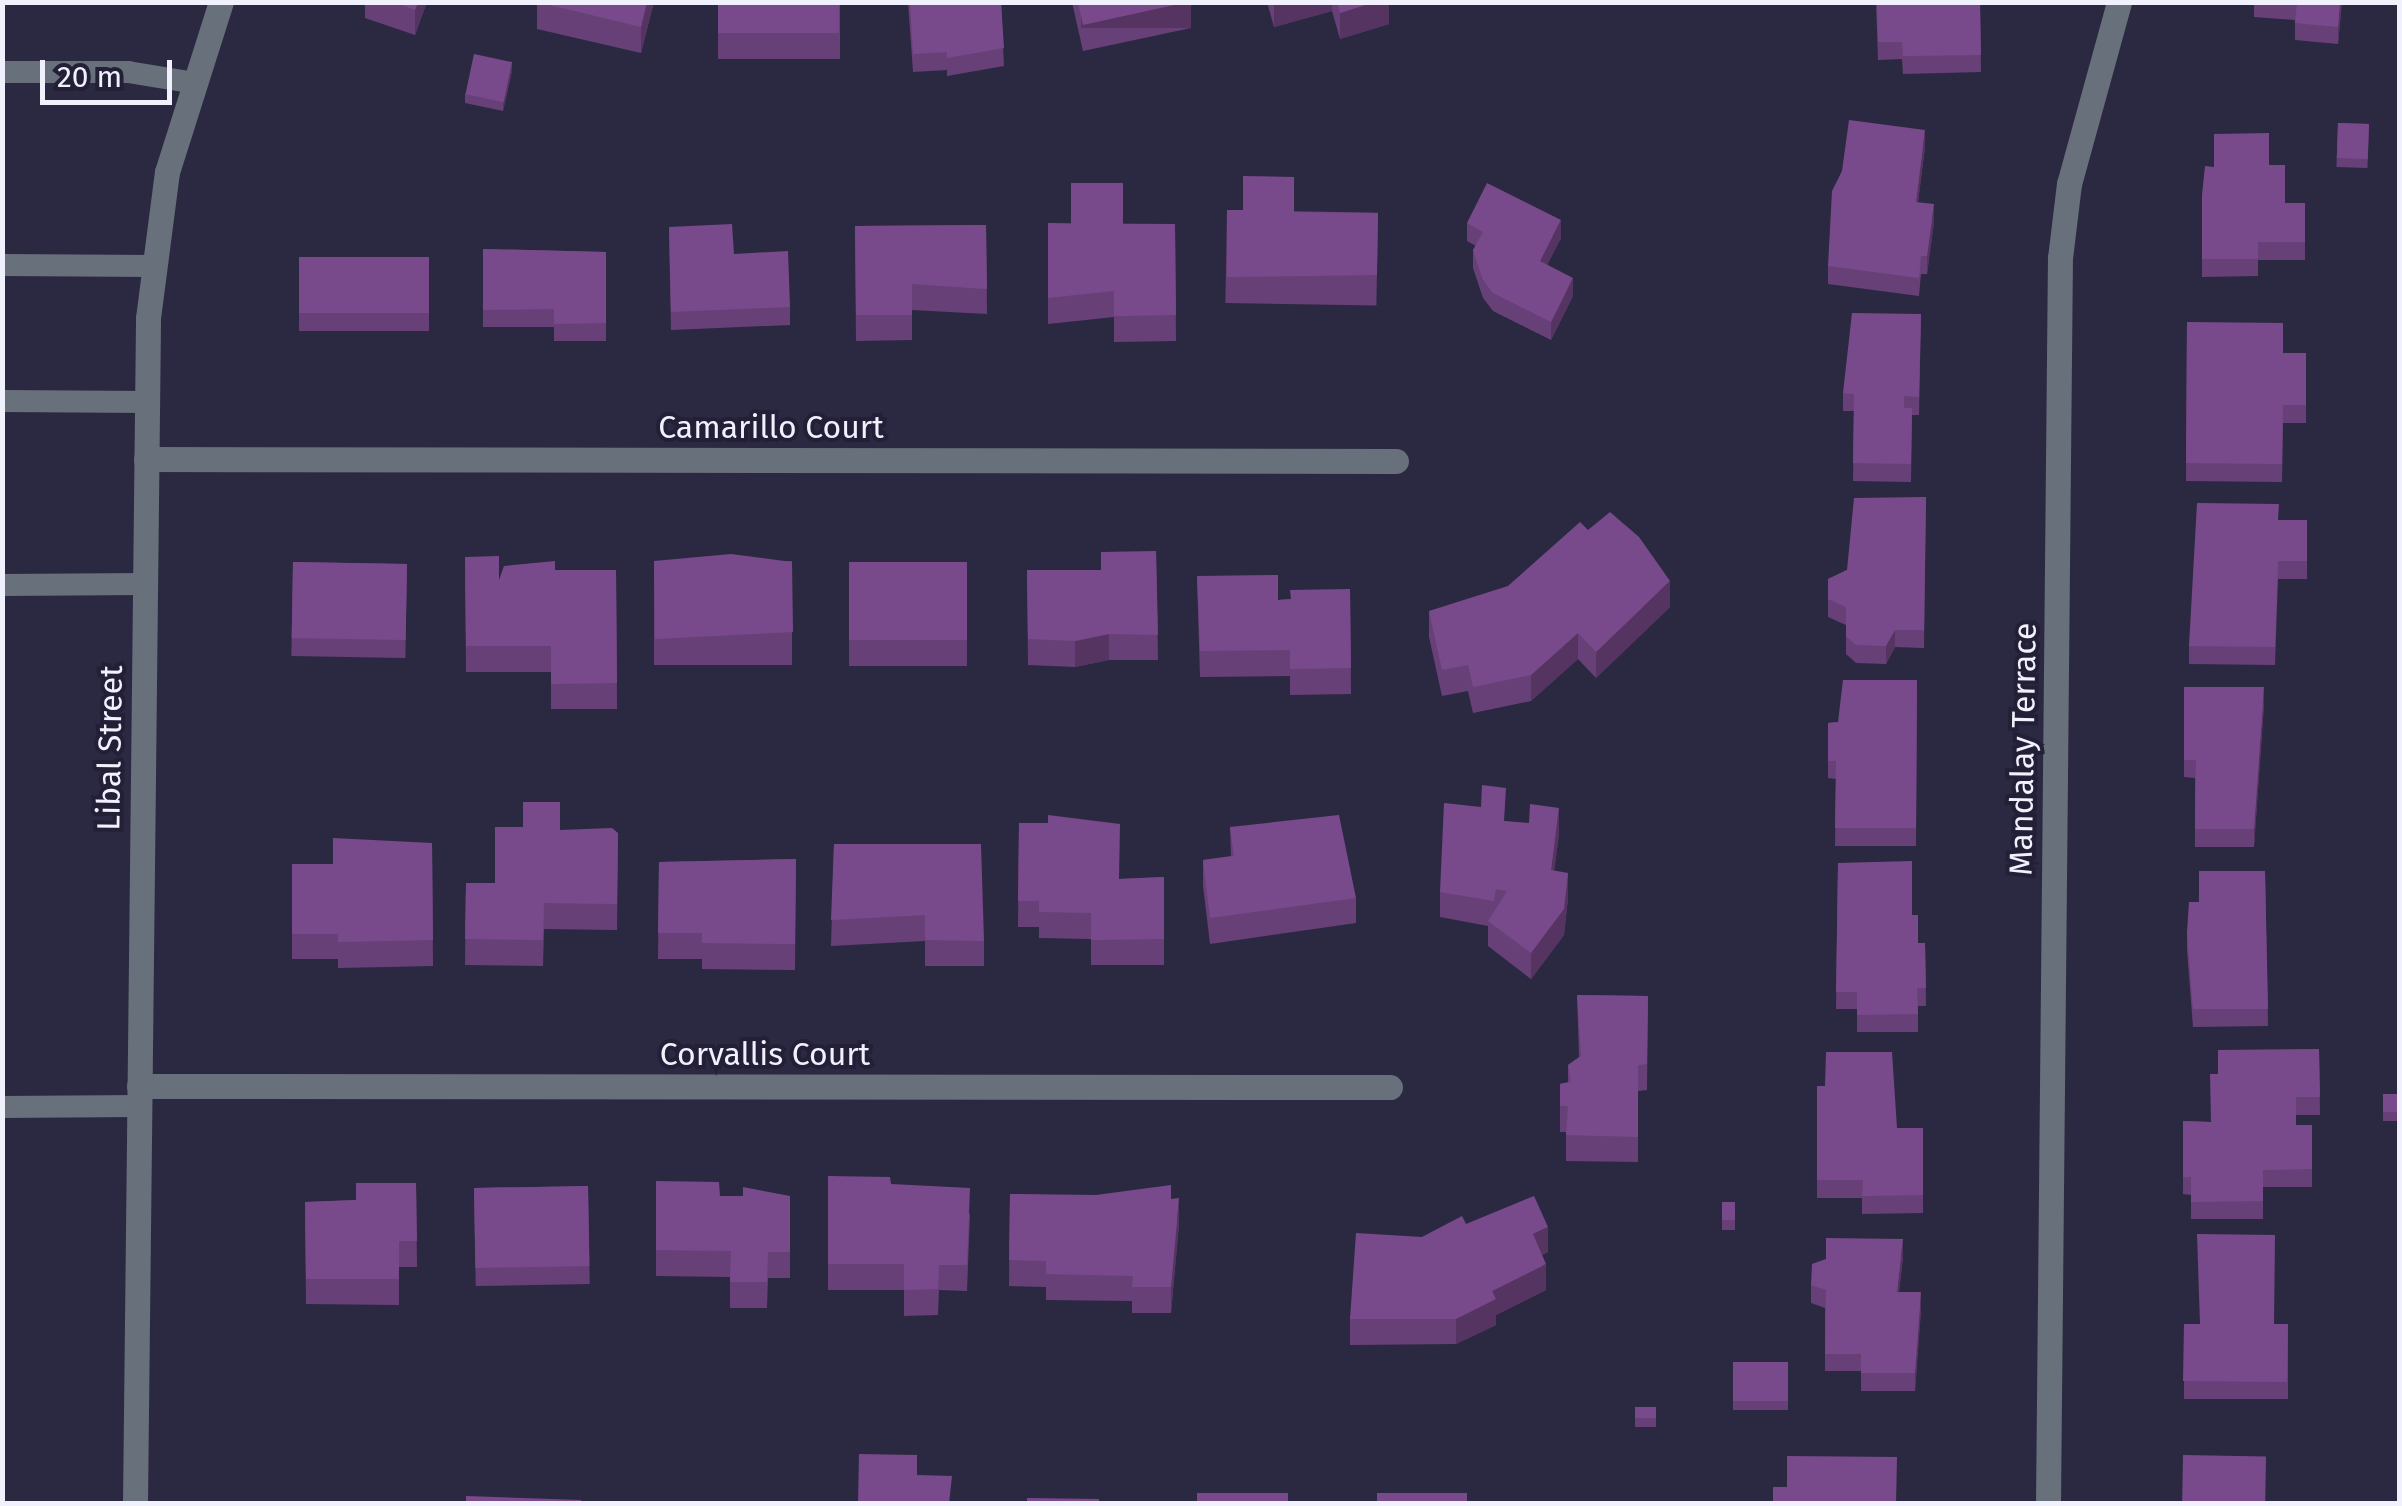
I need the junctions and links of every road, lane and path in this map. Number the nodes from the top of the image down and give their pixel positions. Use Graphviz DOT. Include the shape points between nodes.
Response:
graph roads {
  1 [pos="221,2"];
  2 [pos="2119,2"];
  3 [pos="2,72"];
  4 [pos="195,84"];
  5 [pos="2,266"];
  6 [pos="152,266"];
  7 [pos="2,401"];
  8 [pos="147,402"];
  9 [pos="146,459"];
  10 [pos="1396,460"];
  11 [pos="144,584"];
  12 [pos="2,585"];
  13 [pos="1390,1087"];
  14 [pos="139,1096"];
  15 [pos="2,1107"];
  16 [pos="134,1504"];
  17 [pos="2048,1504"];
  1 -- 4 [label="street, Libal Street"];
  2 -- 17 [label="street, Mandalay Terrace" via="2070,184 2060,258"];
  3 -- 4 [label="lane" via="128,72"];
  4 -- 6 [label="street, Libal Street" via="167,172"];
  5 -- 6 [label="lane"];
  6 -- 8 [label="street, Libal Street"];
  7 -- 8 [label="lane"];
  8 -- 9 [label="street, Libal Street"];
  9 -- 10 [label="street, Camarillo Court"];
  9 -- 11 [label="street, Libal Street"];
  11 -- 12 [label="lane"];
  11 -- 14 [label="street, Libal Street"];
  13 -- 14 [label="street, Corvallis Court"];
  14 -- 15 [label="lane"];
  14 -- 16 [label="street, Libal Street"];
}
